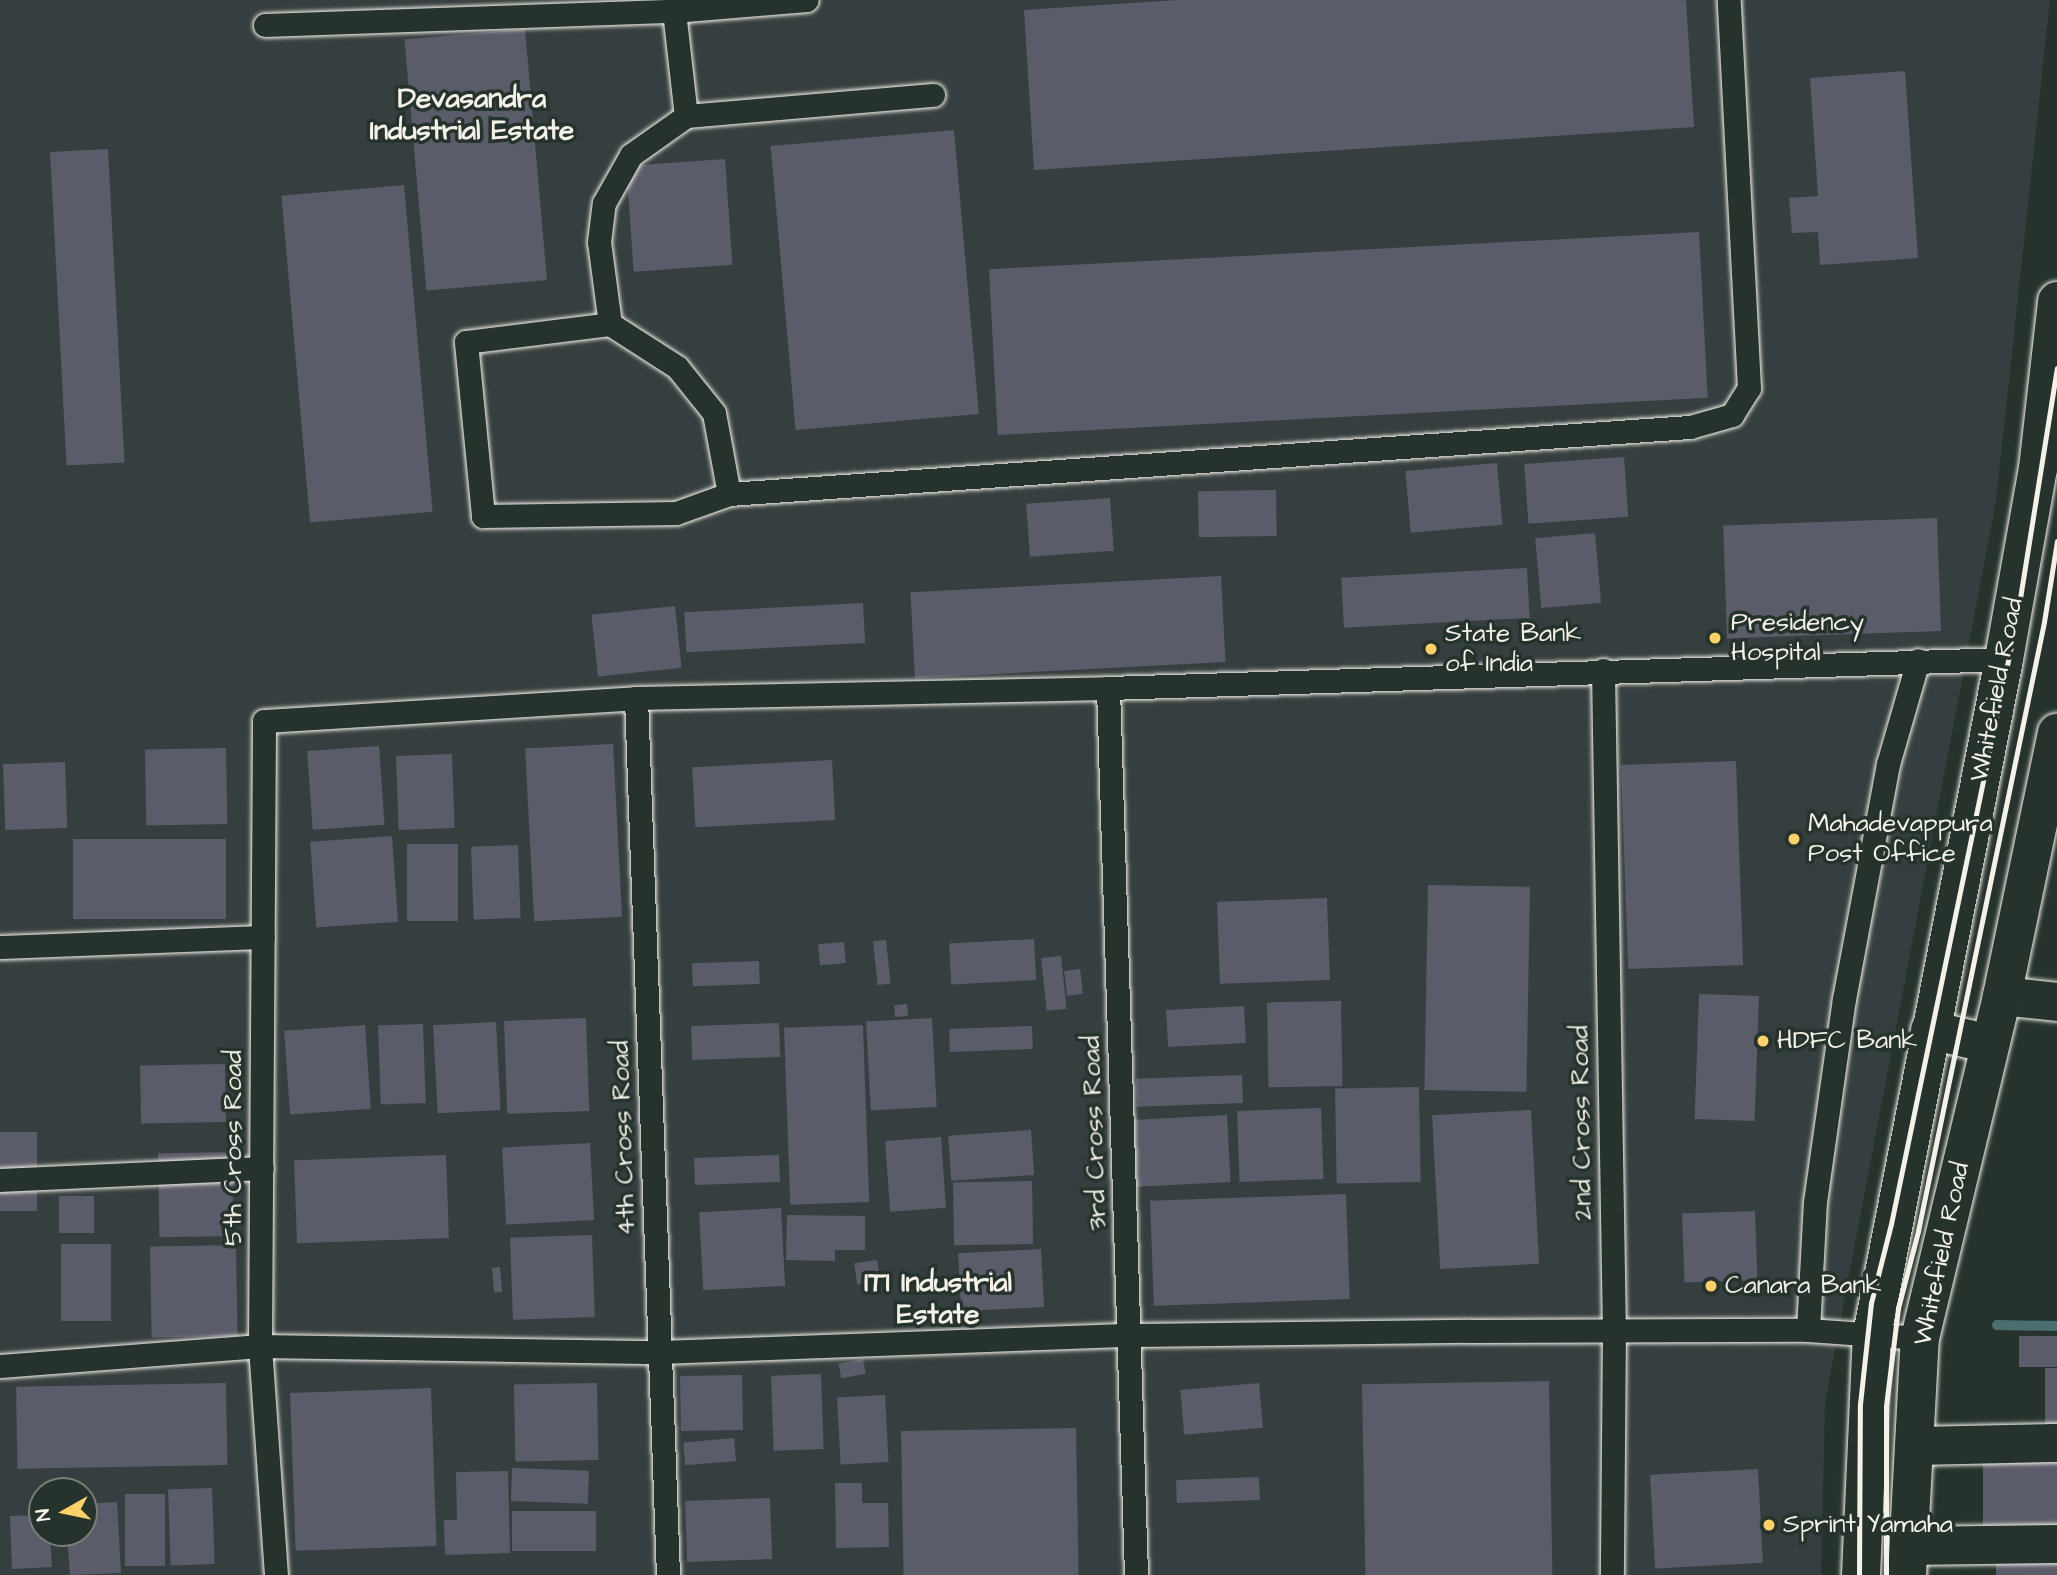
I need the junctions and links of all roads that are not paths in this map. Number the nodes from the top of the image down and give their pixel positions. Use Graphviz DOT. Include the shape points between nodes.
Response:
graph roads {
  1 [pos="807,0"];
  2 [pos="1729,0"];
  3 [pos="674,11"];
  4 [pos="265,25"];
  5 [pos="933,95"];
  6 [pos="686,116"];
  7 [pos="2057,301"];
  8 [pos="610,324"];
  9 [pos="729,495"];
  10 [pos="2004,659"];
  11 [pos="1918,660"];
  12 [pos="1603,670"];
  13 [pos="1108,688"];
  14 [pos="636,698"];
  15 [pos="2057,733"];
  16 [pos="263,937"];
  17 [pos="0,947"];
  18 [pos="2002,996"];
  19 [pos="2057,1002"];
  20 [pos="1930,1030"];
  21 [pos="1990,1044"];
  22 [pos="262,1168"];
  23 [pos="0,1180"];
  24 [pos="1808,1330"];
  25 [pos="1614,1331"];
  26 [pos="1130,1335"];
  27 [pos="1871,1335"];
  28 [pos="1920,1338"];
  29 [pos="260,1346"];
  30 [pos="660,1352"];
  31 [pos="0,1366"];
  32 [pos="2057,1443"];
  33 [pos="1914,1446"];
  34 [pos="2057,1544"];
  35 [pos="1908,1560"];
  36 [pos="276,1575"];
  37 [pos="668,1575"];
  38 [pos="1136,1575"];
  39 [pos="1612,1575"];
  40 [pos="1861,1575"];
  1 -- 3 [label="lane"];
  2 -- 9 [label="lane" via="1749,388 1732,415 1690,427"];
  3 -- 4 [label="lane"];
  3 -- 6 [label="lane"];
  5 -- 6 [label="lane"];
  6 -- 8 [label="lane" via="631,155 604,203 599,242"];
  7 -- 10 [label="main road, Whitefield Road" via="2038,469"];
  8 -- 9 [label="lane" via="677,367 714,413"];
  8 -- 9 [label="lane" via="466,342 483,516 676,513"];
  10 -- 11 [label="lane"];
  10 -- 20 [label="main road, Whitefield Road"];
  11 -- 12 [label="lane"];
  11 -- 24 [label="lane" via="1888,764 1844,999 1815,1202"];
  12 -- 13 [label="lane"];
  12 -- 25 [label="lane, 2nd Cross Road"];
  13 -- 14 [label="lane"];
  13 -- 26 [label="lane, 3rd Cross Road"];
  14 -- 16 [label="lane, 5th Cross Road" via="264,721"];
  14 -- 30 [label="lane, 4th Cross Road"];
  15 -- 18 [label="main road, Whitefield Road"];
  16 -- 17 [label="lane"];
  16 -- 22 [label="lane, 5th Cross Road"];
  18 -- 19 [label="main road"];
  18 -- 21 [label="main road, Whitefield Road"];
  20 -- 21 [label="main road"];
  20 -- 27 [label="main road, Whitefield Road"];
  21 -- 28 [label="main road, Whitefield Road"];
  22 -- 23 [label="lane"];
  22 -- 29 [label="lane, 5th Cross Road"];
  24 -- 25 [label="lane"];
  24 -- 27 [label="lane"];
  25 -- 26 [label="lane"];
  25 -- 39 [label="lane, 2nd Cross Road"];
  26 -- 30 [label="lane"];
  26 -- 38 [label="lane, 3rd Cross Road"];
  27 -- 28 [label="lane"];
  27 -- 40 [label="main road, Whitefield Road"];
  28 -- 33 [label="main road, Whitefield Road"];
  29 -- 30 [label="lane"];
  29 -- 31 [label="lane"];
  29 -- 36 [label="lane, 5th Cross Road"];
  30 -- 37 [label="lane, 4th Cross Road"];
  32 -- 33 [label="main road"];
  33 -- 35 [label="main road, Whitefield Road"];
  34 -- 35 [label="main road"];
}
